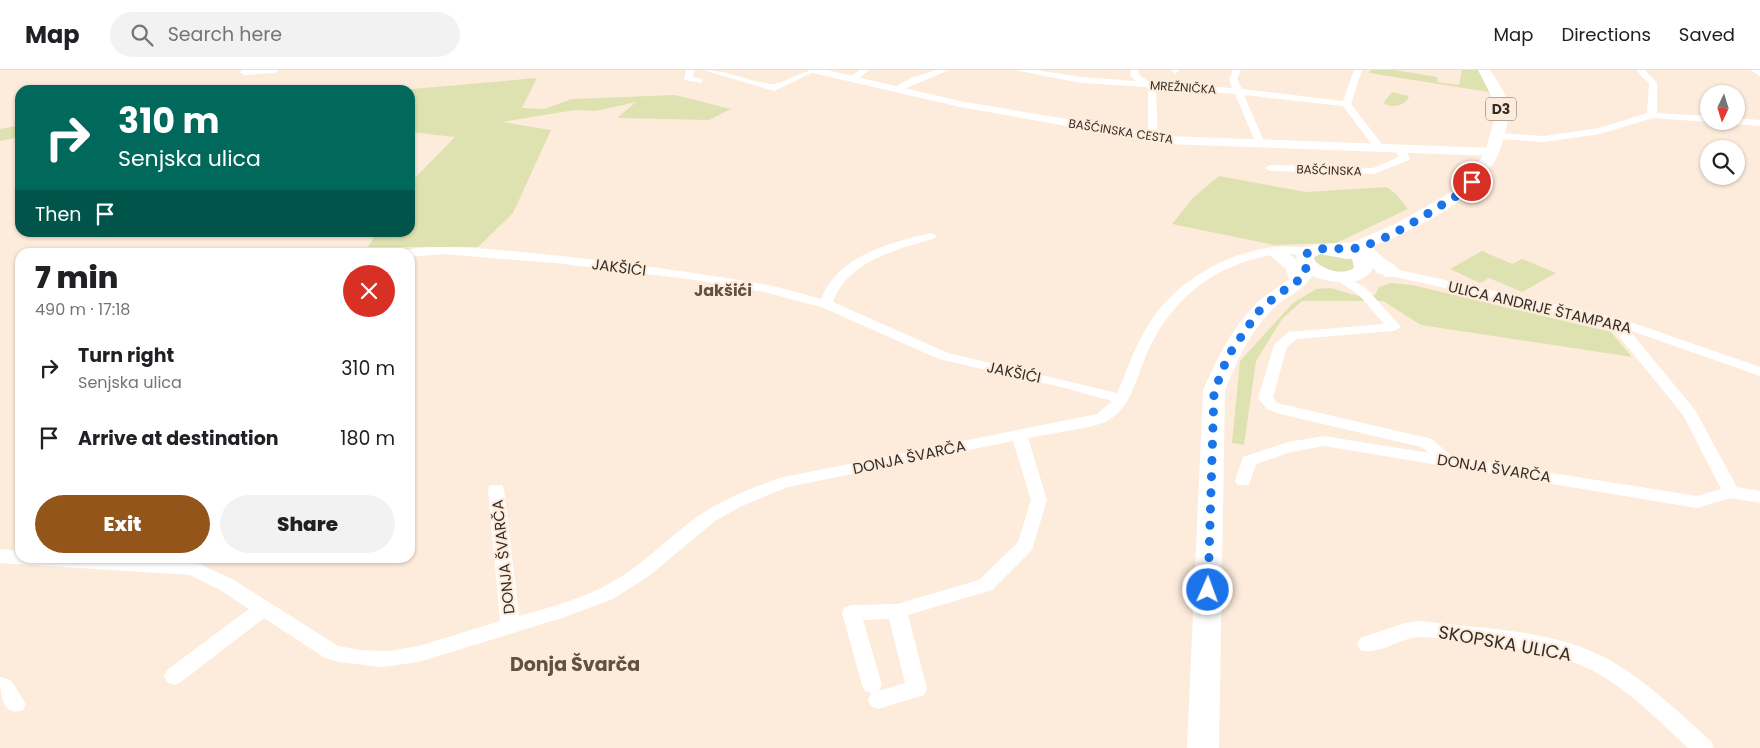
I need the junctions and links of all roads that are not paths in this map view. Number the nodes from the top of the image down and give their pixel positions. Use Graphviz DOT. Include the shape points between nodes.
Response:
graph roads {
  1 [pos="275,70"];
  2 [pos="691,70"];
  3 [pos="707,70"];
  4 [pos="814,70"];
  5 [pos="865,70"];
  6 [pos="945,70"];
  7 [pos="1019,70"];
  8 [pos="1135,70"];
  9 [pos="1236,70"];
  10 [pos="1358,70"];
  11 [pos="1484,70"];
  12 [pos="1640,70"];
  13 [pos="1754,70"];
  14 [pos="244,72"];
  15 [pos="1760,74"];
  16 [pos="853,79"];
  17 [pos="699,81"];
  18 [pos="1150,85"];
  19 [pos="896,89"];
  20 [pos="1236,91"];
  21 [pos="1346,104"];
  22 [pos="1652,115"];
  23 [pos="1700,118"];
  24 [pos="1745,122"];
  25 [pos="1760,123"];
  26 [pos="1497,136"];
  27 [pos="1153,138"];
  28 [pos="1260,144"];
  29 [pos="1380,148"];
  30 [pos="1399,149"];
  31 [pos="1489,159"];
  32 [pos="1270,168"];
  33 [pos="931,236"];
  34 [pos="415,253"];
  35 [pos="1271,254"];
  36 [pos="1310,266"];
  37 [pos="1359,266"];
  38 [pos="1398,275"];
  39 [pos="826,304"];
  40 [pos="1614,321"];
  41 [pos="1760,372"];
  42 [pos="1122,399"];
  43 [pos="1019,434"];
  44 [pos="1446,460"];
  45 [pos="1243,481"];
  46 [pos="496,488"];
  47 [pos="1731,492"];
  48 [pos="1760,497"];
  49 [pos="0,556"];
  50 [pos="15,557"];
  51 [pos="195,563"];
  52 [pos="264,608"];
  53 [pos="898,611"];
  54 [pos="510,626"];
  55 [pos="1367,644"];
  56 [pos="174,676"];
  57 [pos="0,686"];
  58 [pos="16,704"];
  59 [pos="1203,748"];
  60 [pos="1703,748"];
  1 -- 14 [label="street"];
  2 -- 17 [label="street" via="687,78"];
  3 -- 4 [label="street" via="774,88"];
  4 -- 16 [label="street, BAŠĆINSKA CESTA"];
  5 -- 16 [label="street"];
  6 -- 19 [label="street"];
  7 -- 18 [label="street, MREŽNIČKA" via="1081,80"];
  8 -- 18 [label="street" via="1134,76 1138,80"];
  9 -- 20 [label="street" via="1233,79"];
  10 -- 21 [label="street"];
  11 -- 26 [label="main road, D3" via="1501,101"];
  12 -- 22 [label="street" via="1653,83"];
  13 -- 15 [label="street"];
  16 -- 19 [label="street, BAŠĆINSKA CESTA"];
  18 -- 20 [label="street, MREŽNIČKA"];
  18 -- 27 [label="street"];
  19 -- 27 [label="street, BAŠĆINSKA CESTA" via="1001,112"];
  20 -- 21 [label="street, MREŽNIČKA"];
  20 -- 28 [label="street"];
  21 -- 29 [label="street"];
  22 -- 23 [label="street"];
  22 -- 26 [label="street" via="1600,131 1544,139"];
  24 -- 25 [label="street"];
  26 -- 31 [label="main road, D3"];
  27 -- 28 [label="street, BAŠĆINSKA CESTA"];
  28 -- 29 [label="street, BAŠĆINSKA CESTA"];
  29 -- 30 [label="street, BAŠĆINSKA CESTA"];
  30 -- 31 [label="street, BAŠĆINSKA CESTA" via="1456,151"];
  30 -- 32 [label="street, BAŠĆINSKA" via="1405,158 1374,171"];
  31 -- 37 [label="main road, D3" via="1463,192"];
  33 -- 39 [label="street" via="874,255 848,271 833,286"];
  34 -- 39 [label="street, JAKŠIĆI" via="476,251 696,276 764,288"];
  35 -- 36 [label="street, DONJA ŠVARČA"];
  35 -- 36 [label="main road" via="1294,267"];
  35 -- 42 [label="street, DONJA ŠVARČA" via="1216,272 1174,298 1144,344"];
  36 -- 37 [label="main road" via="1351,255"];
  36 -- 37 [label="main road, D3" via="1316,278"];
  36 -- 59 [label="main road, D3" via="1258,312 1228,356 1214,392"];
  37 -- 38 [label="street, ULICA ANDRIJE ŠTAMPARA"];
  37 -- 38 [label="main road" via="1374,261"];
  37 -- 44 [label="street" via="1394,327 1293,335 1281,345 1264,398 1285,412 1426,443"];
  38 -- 40 [label="street, ULICA ANDRIJE ŠTAMPARA"];
  39 -- 42 [label="street, JAKŠIĆI" via="944,356"];
  40 -- 41 [label="street, ULICA ANDRIJE ŠTAMPARA"];
  40 -- 47 [label="street" via="1690,413"];
  42 -- 43 [label="street, DONJA ŠVARČA" via="1111,413 1102,418"];
  43 -- 53 [label="street" via="1039,500 1026,545 985,584"];
  43 -- 54 [label="street, DONJA ŠVARČA" via="785,482 709,517 619,588 578,606"];
  44 -- 45 [label="street, DONJA ŠVARČA" via="1324,441 1288,447 1249,461"];
  44 -- 47 [label="street, DONJA ŠVARČA" via="1697,502"];
  46 -- 54 [label="street, DONJA ŠVARČA"];
  47 -- 48 [label="street, DONJA ŠVARČA"];
  49 -- 50 [label="street, DONJA ŠVARČA"];
  51 -- 52 [label="street, DONJA ŠVARČA"];
  52 -- 54 [label="street, DONJA ŠVARČA" via="332,652 349,658 372,660 433,649"];
  52 -- 56 [label="street"];
  53 -- 53 [label="street" via="917,690 875,692 851,613"];
  55 -- 60 [label="street, SKOPSKA ULICA" via="1420,629 1560,649 1590,660 1632,686"];
  57 -- 58 [label="street" via="4,686"];
}
